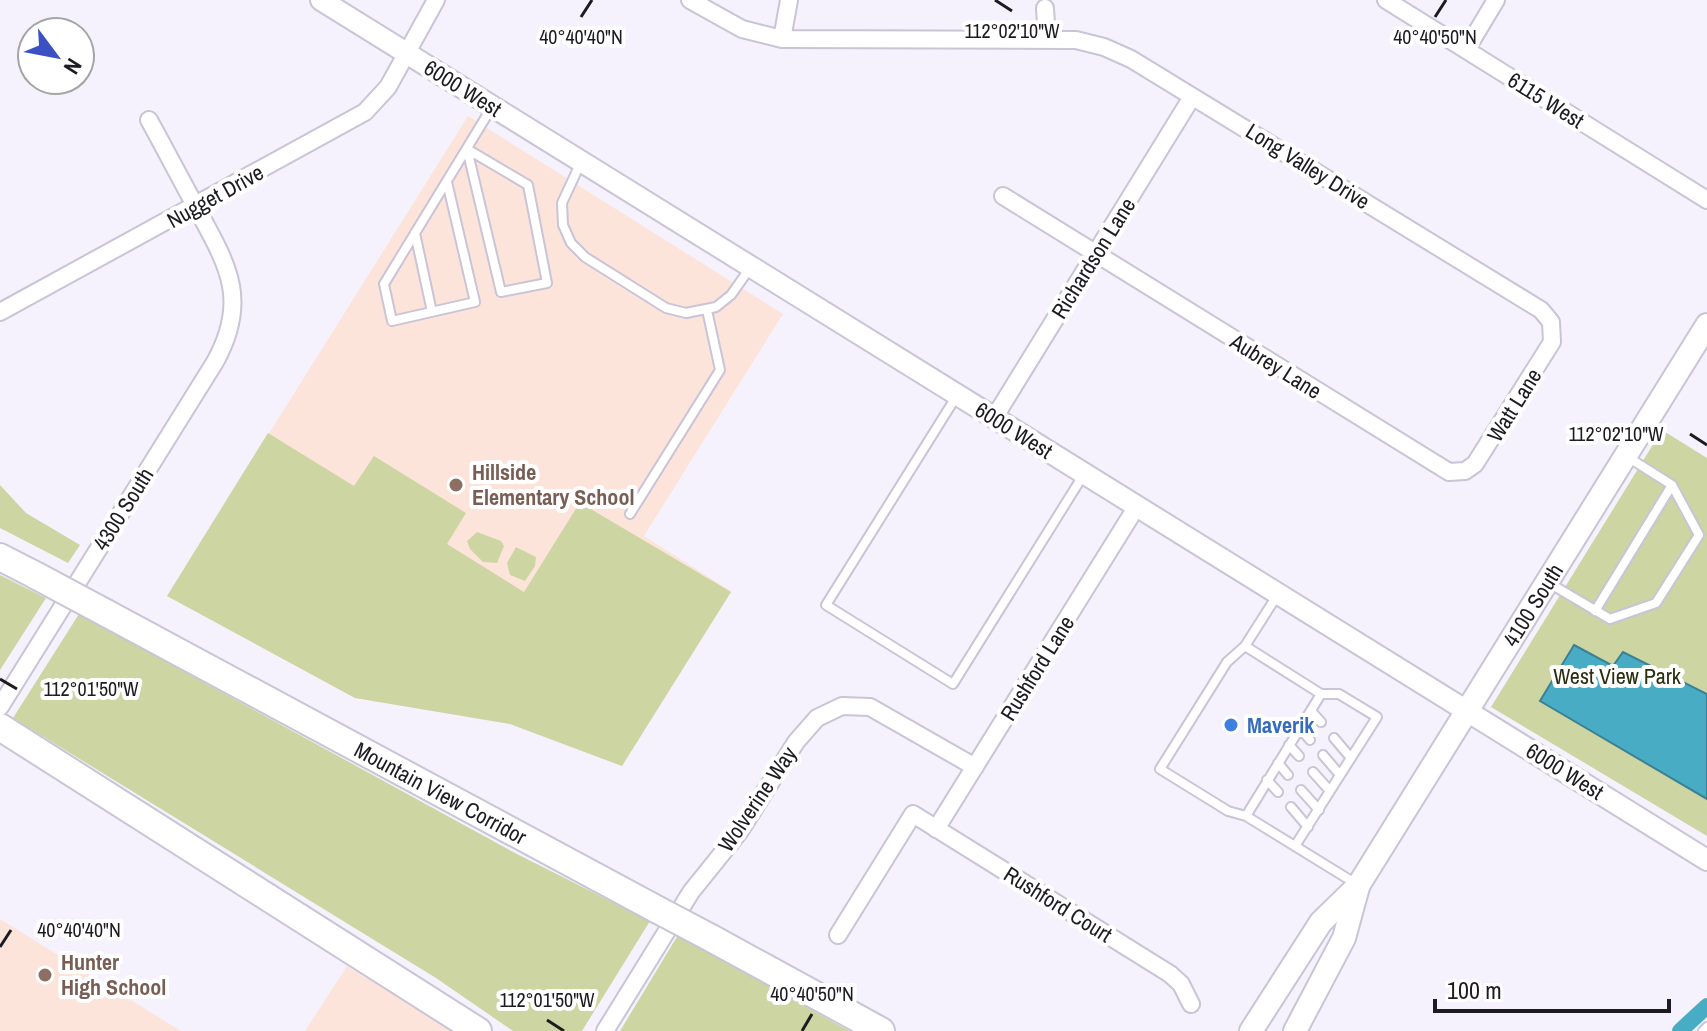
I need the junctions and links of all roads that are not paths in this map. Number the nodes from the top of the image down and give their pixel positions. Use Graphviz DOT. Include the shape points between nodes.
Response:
graph roads {
  1 [pos="321,0"];
  2 [pos="436,0"];
  3 [pos="690,0"];
  4 [pos="789,0"];
  5 [pos="1386,0"];
  6 [pos="1496,0"];
  7 [pos="1045,8"];
  8 [pos="782,39"];
  9 [pos="1047,40"];
  10 [pos="1466,50"];
  11 [pos="406,53"];
  12 [pos="1192,97"];
  13 [pos="493,107"];
  14 [pos="149,120"];
  15 [pos="467,149"];
  16 [pos="582,162"];
  17 [pos="447,182"];
  18 [pos="1003,196"];
  19 [pos="1707,200"];
  20 [pos="196,207"];
  21 [pos="415,233"];
  22 [pos="1095,254"];
  23 [pos="750,266"];
  24 [pos="707,310"];
  25 [pos="0,312"];
  26 [pos="432,312"];
  27 [pos="1553,326"];
  28 [pos="1703,340"];
  29 [pos="958,395"];
  30 [pos="994,418"];
  31 [pos="1626,456"];
  32 [pos="1459,473"];
  33 [pos="1085,474"];
  34 [pos="1672,485"];
  35 [pos="1137,506"];
  36 [pos="630,514"];
  37 [pos="0,557"];
  38 [pos="1548,582"];
  39 [pos="1278,594"];
  40 [pos="1595,611"];
  41 [pos="1245,646"];
  42 [pos="1321,694"];
  43 [pos="0,707"];
  44 [pos="1311,711"];
  45 [pos="1466,713"];
  46 [pos="1321,722"];
  47 [pos="0,727"];
  48 [pos="1300,728"];
  49 [pos="1334,738"];
  50 [pos="1310,740"];
  51 [pos="1289,745"];
  52 [pos="1323,755"];
  53 [pos="1299,756"];
  54 [pos="1351,758"];
  55 [pos="1278,763"];
  56 [pos="975,767"];
  57 [pos="1313,772"];
  58 [pos="1288,775"];
  59 [pos="1340,775"];
  60 [pos="1267,780"];
  61 [pos="1301,790"];
  62 [pos="1330,791"];
  63 [pos="1278,792"];
  64 [pos="1291,807"];
  65 [pos="1319,810"];
  66 [pos="1246,816"];
  67 [pos="1308,827"];
  68 [pos="936,829"];
  69 [pos="1295,846"];
  70 [pos="1707,860"];
  71 [pos="1358,886"];
  72 [pos="838,935"];
  73 [pos="1191,1004"];
  74 [pos="478,1031"];
  75 [pos="605,1031"];
  76 [pos="881,1031"];
  77 [pos="1251,1031"];
  78 [pos="1295,1031"];
  1 -- 11 [label="street, 6000 West"];
  2 -- 11 [label="street, Nugget Drive"];
  3 -- 8 [label="street, Long Valley Drive" via="742,29"];
  4 -- 8 [label="street"];
  5 -- 10 [label="street, 6115 West"];
  6 -- 10 [label="street"];
  7 -- 9 [label="street"];
  8 -- 9 [label="street, Long Valley Drive"];
  9 -- 12 [label="street, Long Valley Drive" via="1104,47"];
  10 -- 19 [label="street, 6115 West"];
  11 -- 13 [label="street, 6000 West"];
  11 -- 20 [label="street, Nugget Drive" via="388,87 365,112"];
  12 -- 22 [label="street, Richardson Lane"];
  12 -- 27 [label="street, Long Valley Drive" via="1541,310"];
  13 -- 15 [label="lane"];
  13 -- 16 [label="street, 6000 West"];
  14 -- 20 [label="street"];
  15 -- 15 [label="lane" via="501,292 547,283 528,185"];
  15 -- 17 [label="lane"];
  16 -- 23 [label="street, 6000 West"];
  16 -- 24 [label="lane" via="562,203 571,243 666,308 686,313"];
  17 -- 21 [label="lane"];
  17 -- 26 [label="lane" via="475,302"];
  18 -- 22 [label="street, Aubrey Lane"];
  20 -- 25 [label="street, Nugget Drive"];
  20 -- 43 [label="street, 4300 South" via="227,266 234,306 227,339"];
  21 -- 26 [label="lane"];
  21 -- 26 [label="lane" via="384,284 392,321"];
  22 -- 30 [label="street, Richardson Lane"];
  22 -- 32 [label="street, Aubrey Lane" via="1439,468"];
  23 -- 24 [label="lane" via="731,295"];
  23 -- 29 [label="street, 6000 West"];
  24 -- 36 [label="lane" via="720,370"];
  27 -- 32 [label="street, Watt Lane" via="1550,347 1479,460"];
  28 -- 31 [label="main road, 4100 South"];
  29 -- 30 [label="street, 6000 West"];
  29 -- 33 [label="lane" via="826,605 940,677 953,684"];
  30 -- 33 [label="street, 6000 West"];
  31 -- 34 [label="lane"];
  31 -- 38 [label="main road, 4100 South"];
  33 -- 35 [label="street, 6000 West"];
  34 -- 40 [label="lane"];
  34 -- 40 [label="lane" via="1699,535 1656,603 1610,619"];
  35 -- 39 [label="street, 6000 West"];
  35 -- 56 [label="street, Rushford Lane"];
  37 -- 76 [label="highway, Mountain View Corridor, bridge"];
  38 -- 40 [label="lane"];
  38 -- 45 [label="main road, 4100 South"];
  39 -- 41 [label="lane"];
  39 -- 45 [label="street, 6000 West"];
  41 -- 42 [label="lane"];
  41 -- 66 [label="lane" via="1227,662 1160,769 1228,811"];
  42 -- 44 [label="lane"];
  42 -- 54 [label="lane" via="1339,694 1377,717"];
  44 -- 46 [label="lane"];
  44 -- 48 [label="lane"];
  45 -- 70 [label="street, 6000 West"];
  45 -- 71 [label="main road, 4100 South"];
  47 -- 74 [label="highway"];
  48 -- 50 [label="lane"];
  48 -- 51 [label="lane"];
  49 -- 54 [label="lane"];
  51 -- 53 [label="lane"];
  51 -- 55 [label="lane"];
  52 -- 59 [label="lane"];
  54 -- 59 [label="lane"];
  55 -- 58 [label="lane"];
  55 -- 60 [label="lane"];
  56 -- 68 [label="street, Rushford Lane"];
  56 -- 75 [label="street, Wolverine Way" via="870,707 842,706 817,718 691,892"];
  57 -- 62 [label="lane"];
  59 -- 62 [label="lane"];
  60 -- 63 [label="lane"];
  60 -- 66 [label="lane"];
  61 -- 65 [label="lane"];
  62 -- 65 [label="lane"];
  64 -- 67 [label="lane"];
  65 -- 67 [label="lane"];
  66 -- 69 [label="lane"];
  67 -- 69 [label="lane"];
  68 -- 72 [label="street, Rushford Court" via="913,814"];
  68 -- 73 [label="street, Rushford Court" via="1170,974"];
  69 -- 71 [label="lane"];
  71 -- 77 [label="main road, 4100 South" via="1321,922"];
  71 -- 78 [label="main road, 4100 South" via="1344,938"];
}
